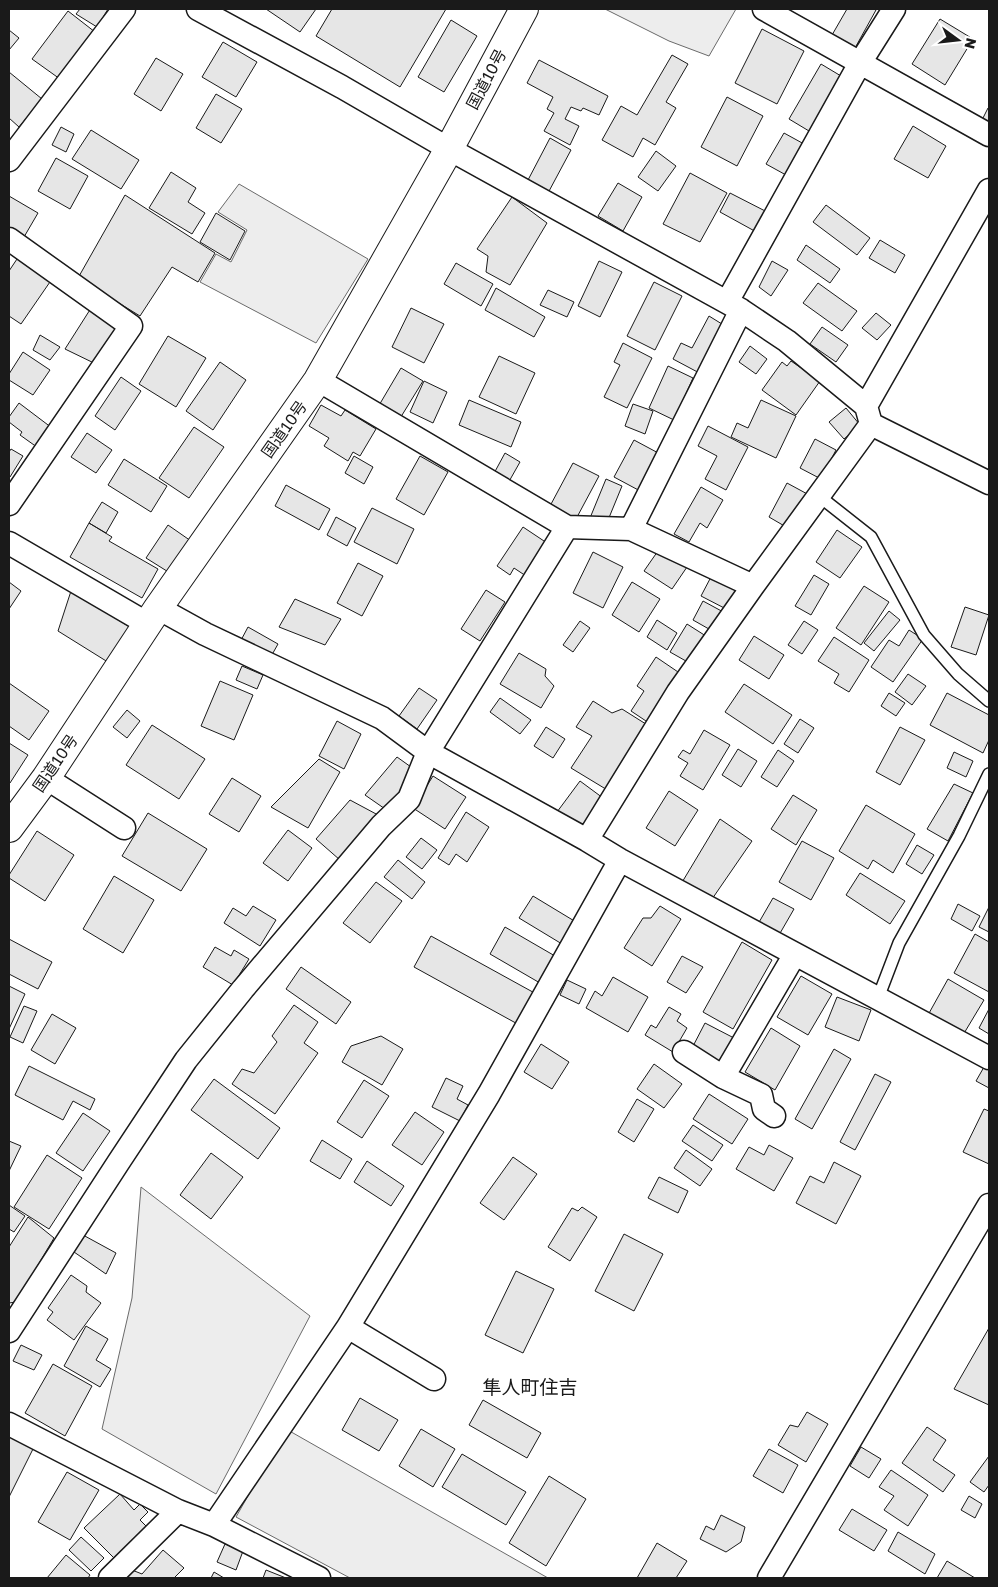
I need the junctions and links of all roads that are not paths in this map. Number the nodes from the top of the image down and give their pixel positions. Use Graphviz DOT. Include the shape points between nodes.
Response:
graph roads {
  1 [pos="124,9"];
  2 [pos="198,9"];
  3 [pos="524,9"];
  4 [pos="764,9"];
  5 [pos="894,9"];
  6 [pos="860,63"];
  7 [pos="989,135"];
  8 [pos="449,149"];
  9 [pos="9,160"];
  10 [pos="989,190"];
  11 [pos="9,238"];
  12 [pos="734,306"];
  13 [pos="318,380"];
  14 [pos="869,415"];
  15 [pos="989,483"];
  16 [pos="819,496"];
  17 [pos="9,504"];
  18 [pos="567,528"];
  19 [pos="631,529"];
  20 [pos="9,543"];
  21 [pos="753,586"];
  22 [pos="153,616"];
  23 [pos="989,701"];
  24 [pos="428,752"];
  25 [pos="989,774"];
  26 [pos="46,778"];
  27 [pos="9,828"];
  28 [pos="124,828"];
  29 [pos="587,840"];
  30 [pos="620,860"];
  31 [pos="795,954"];
  32 [pos="878,998"];
  33 [pos="684,1052"];
  34 [pos="989,1058"];
  35 [pos="723,1077"];
  36 [pos="774,1116"];
  37 [pos="989,1204"];
  38 [pos="348,1327"];
  39 [pos="9,1331"];
  40 [pos="434,1378"];
  41 [pos="9,1424"];
  42 [pos="178,1511"];
  43 [pos="214,1525"];
  44 [pos="110,1578"];
  45 [pos="319,1578"];
  46 [pos="769,1578"];
  1 -- 9 [label="street"];
  2 -- 8 [label="street"];
  3 -- 8 [label="highway, 国道10号"];
  4 -- 6 [label="street"];
  5 -- 6 [label="street"];
  6 -- 7 [label="street"];
  6 -- 12 [label="street"];
  8 -- 12 [label="street"];
  8 -- 13 [label="highway, 国道10号"];
  10 -- 14 [label="street"];
  11 -- 17 [label="street" via="131,326"];
  12 -- 14 [label="street" via="787,342"];
  12 -- 19 [label="street"];
  13 -- 18 [label="street"];
  13 -- 22 [label="highway, 国道10号"];
  14 -- 15 [label="street"];
  14 -- 16 [label="street"];
  16 -- 21 [label="street"];
  16 -- 23 [label="lane" via="871,537 924,635 958,674"];
  18 -- 19 [label="street"];
  18 -- 24 [label="street"];
  19 -- 21 [label="street"];
  20 -- 22 [label="street"];
  21 -- 29 [label="street" via="678,692"];
  22 -- 24 [label="street" via="204,634 382,718"];
  22 -- 26 [label="highway, 国道10号"];
  24 -- 29 [label="street"];
  24 -- 39 [label="street" via="409,799 381,826 186,1060"];
  25 -- 32 [label="lane" via="959,836 899,943"];
  26 -- 27 [label="highway, 国道10号"];
  26 -- 28 [label="street"];
  29 -- 30 [label="street"];
  30 -- 31 [label="street"];
  30 -- 38 [label="street" via="489,1094"];
  31 -- 32 [label="street"];
  31 -- 35 [label="street"];
  32 -- 34 [label="street"];
  33 -- 35 [label="street"];
  35 -- 36 [label="street" via="761,1095 764,1109"];
  37 -- 46 [label="street"];
  38 -- 40 [label="street"];
  38 -- 43 [label="street"];
  41 -- 42 [label="street"];
  42 -- 43 [label="street"];
  42 -- 44 [label="street"];
  43 -- 45 [label="street"];
}
